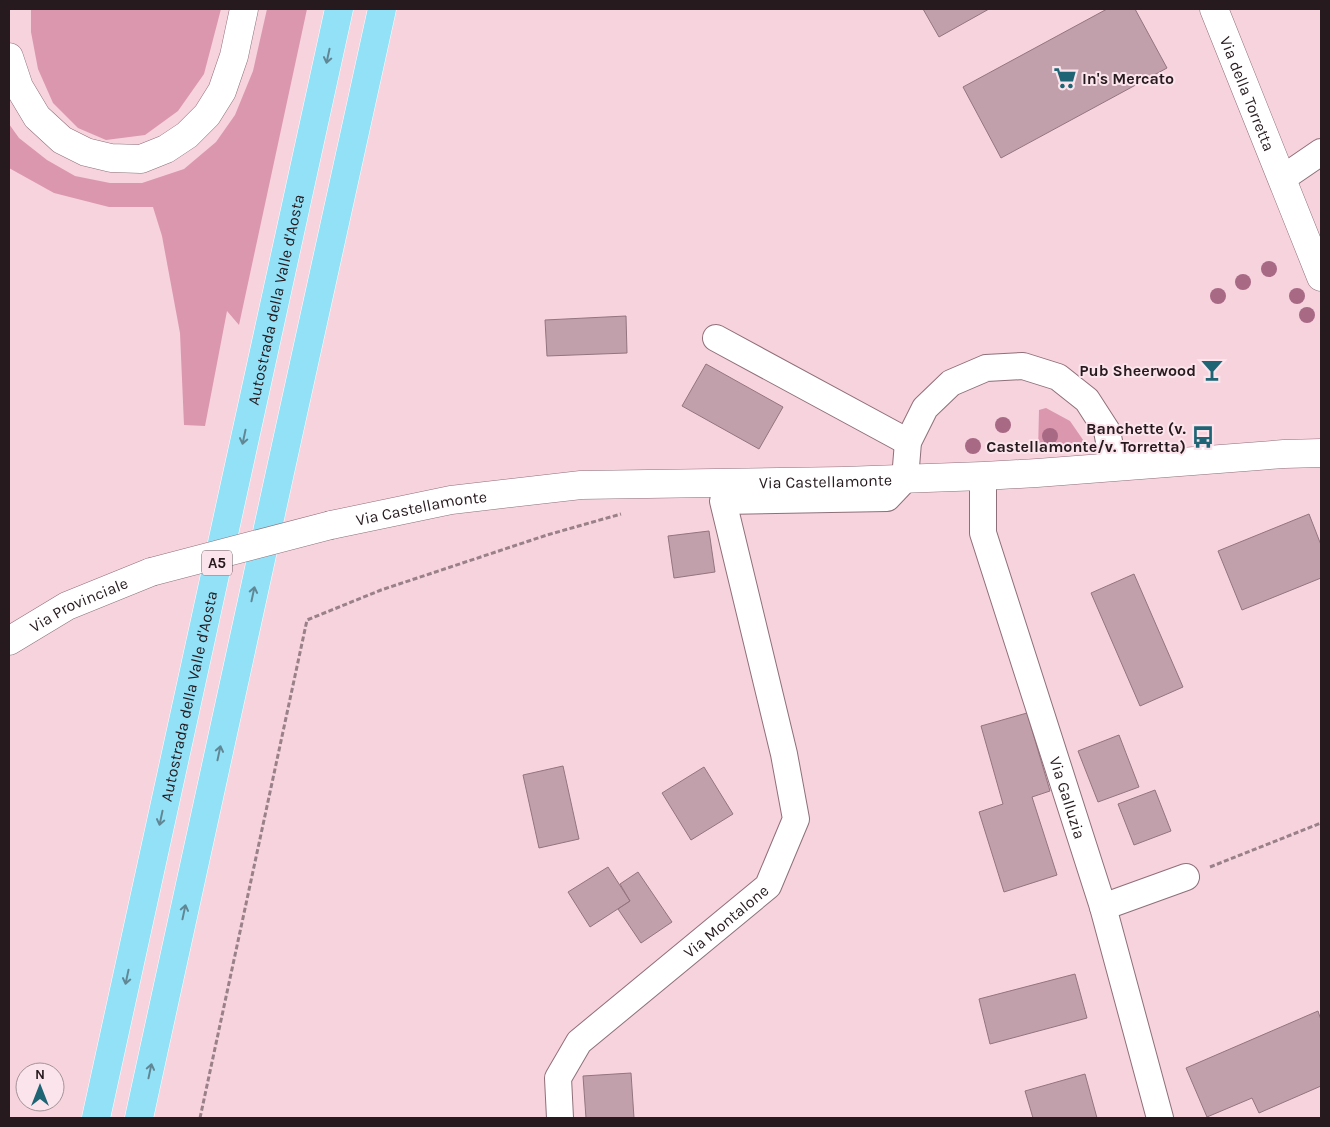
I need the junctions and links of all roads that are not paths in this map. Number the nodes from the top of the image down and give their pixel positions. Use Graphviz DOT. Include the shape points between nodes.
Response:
graph roads {
  1 [pos="244,9"];
  2 [pos="339,9"];
  3 [pos="382,9"];
  4 [pos="1214,9"];
  5 [pos="9,57"];
  6 [pos="1321,152"];
  7 [pos="1282,178"];
  8 [pos="1321,277"];
  9 [pos="716,338"];
  10 [pos="908,442"];
  11 [pos="1321,453"];
  12 [pos="1114,468"];
  13 [pos="983,476"];
  14 [pos="905,479"];
  15 [pos="151,572"];
  16 [pos="9,641"];
  17 [pos="1186,877"];
  18 [pos="1103,908"];
  19 [pos="96,1118"];
  20 [pos="139,1118"];
  21 [pos="560,1118"];
  22 [pos="1160,1118"];
  1 -- 5 [label="main road" via="234,56 222,91 207,115 166,149 141,158 112,158 86,152 62,140 37,117 19,87"];
  2 -- 19 [label="highway, Autostrada della Valle d'Aosta / A5, one-way"];
  20 -- 3 [label="highway, one-way"];
  4 -- 7 [label="main road, Via della Torretta"];
  6 -- 7 [label="street"];
  7 -- 8 [label="main road, Via della Torretta"];
  9 -- 10 [label="street"];
  10 -- 12 [label="street" via="925,408 952,383 986,368 1023,366 1058,377 1088,400 1107,431"];
  10 -- 14 [label="street"];
  11 -- 12 [label="main road, Via Castellamonte"];
  12 -- 13 [label="main road, Via Castellamonte"];
  13 -- 14 [label="main road, Via Castellamonte"];
  13 -- 18 [label="street, Via Galluzia" via="983,533"];
  14 -- 15 [label="main road, Via Castellamonte, bridge" via="581,485 450,500 331,525"];
  14 -- 21 [label="street, Via Montalone" via="887,498 723,502 784,754 796,820 768,886 578,1042 558,1078"];
  15 -- 16 [label="main road, Via Provinciale" via="67,606"];
  17 -- 18 [label="street"];
  18 -- 22 [label="street, Via Galluzia"];
}
